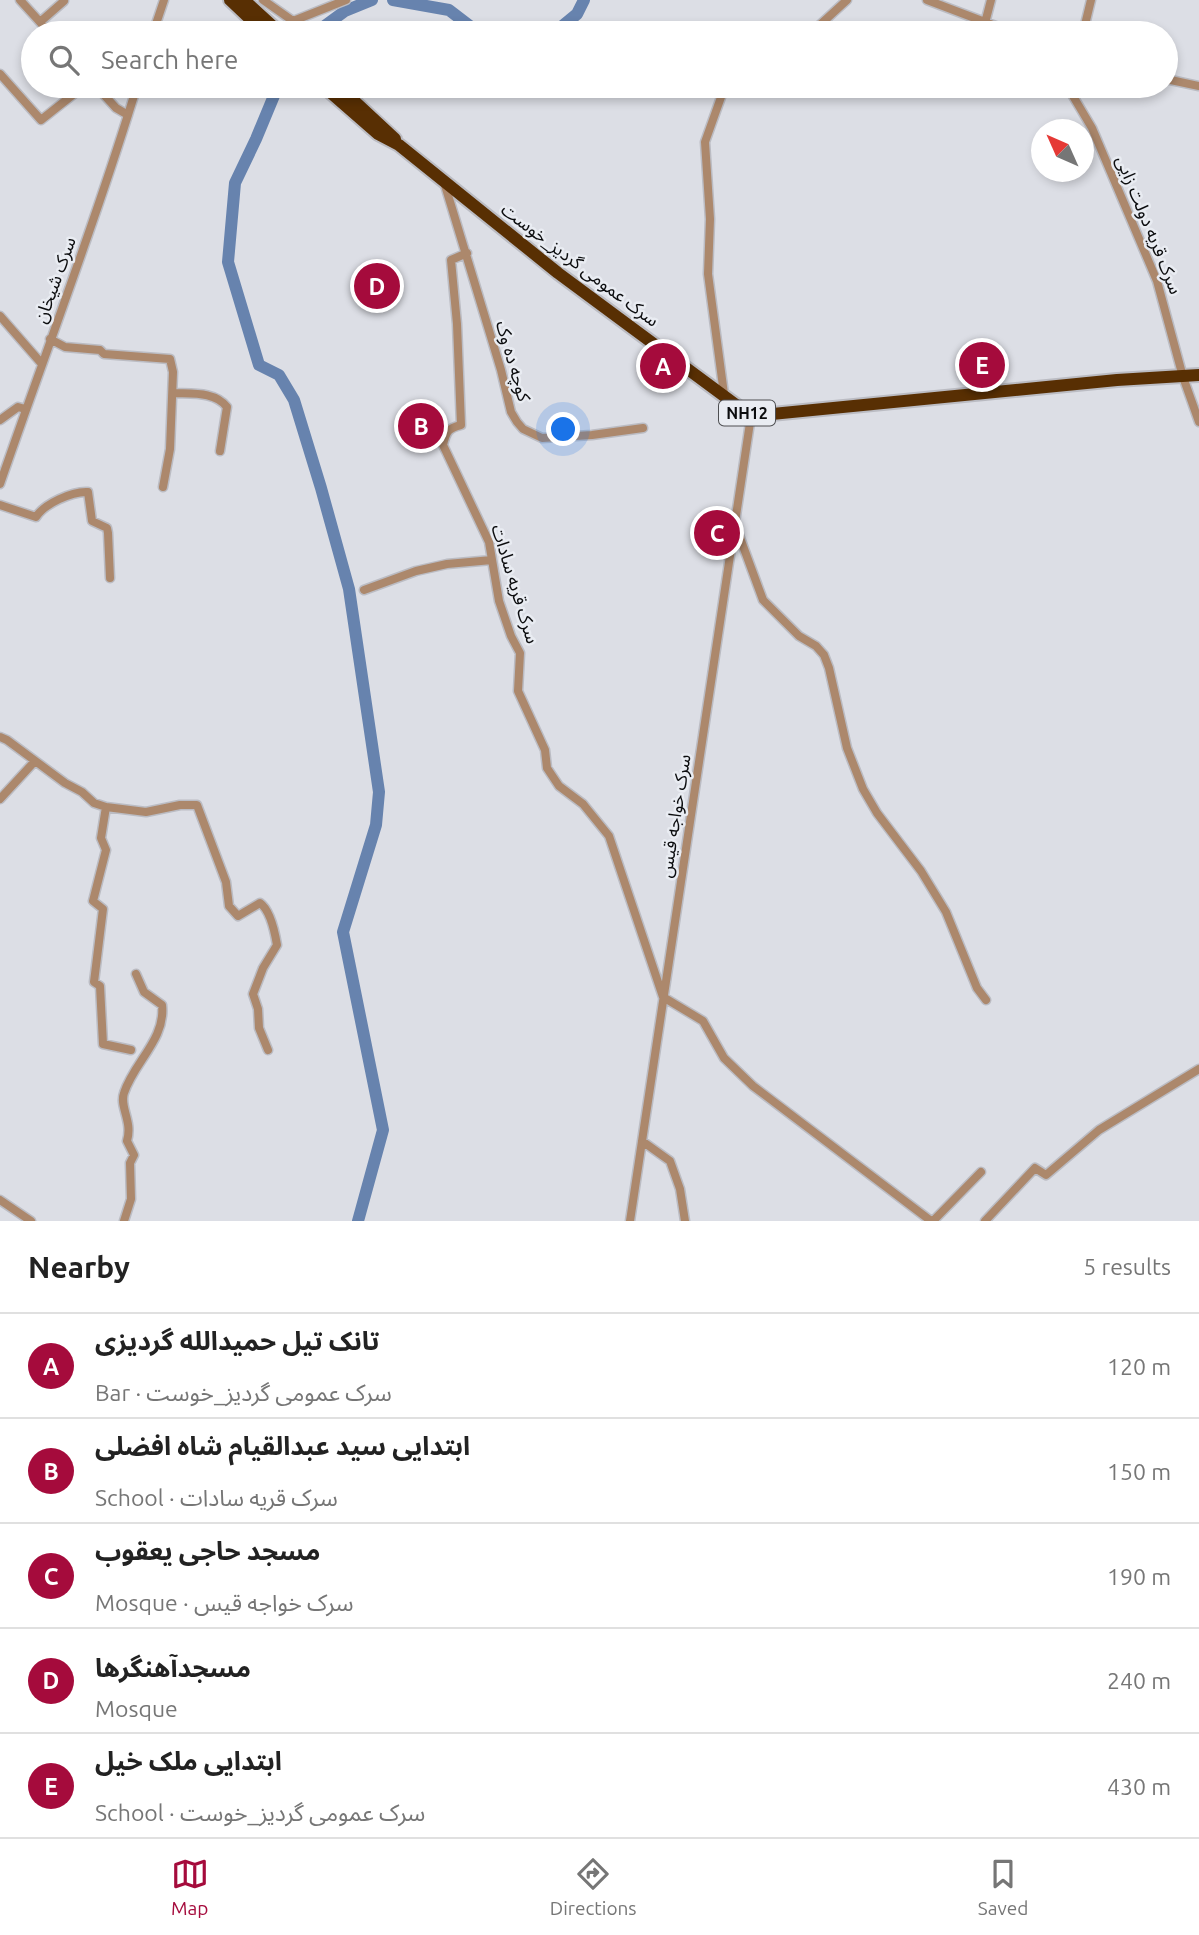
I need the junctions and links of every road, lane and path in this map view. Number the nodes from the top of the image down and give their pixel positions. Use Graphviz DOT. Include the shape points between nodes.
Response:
graph roads {
  1 [pos="20,0"];
  2 [pos="163,0"];
  3 [pos="230,0"];
  4 [pos="244,0"];
  5 [pos="263,0"];
  6 [pos="346,0"];
  7 [pos="848,0"];
  8 [pos="928,0"];
  9 [pos="991,0"];
  10 [pos="1091,0"];
  11 [pos="64,1"];
  12 [pos="951,4"];
  13 [pos="39,21"];
  14 [pos="41,21"];
  15 [pos="157,21"];
  16 [pos="258,21"];
  17 [pos="263,21"];
  18 [pos="824,21"];
  19 [pos="981,21"];
  20 [pos="986,21"];
  21 [pos="1086,21"];
  22 [pos="0,74"];
  23 [pos="1178,82"];
  24 [pos="1199,86"];
  25 [pos="21,98"];
  26 [pos="21,98"];
  27 [pos="69,98"];
  28 [pos="107,98"];
  29 [pos="133,98"];
  30 [pos="337,98"];
  31 [pos="351,98"];
  32 [pos="722,98"];
  33 [pos="1074,98"];
  34 [pos="128,115"];
  35 [pos="399,145"];
  36 [pos="444,182"];
  37 [pos="467,253"];
  38 [pos="0,316"];
  39 [pos="50,339"];
  40 [pos="41,364"];
  41 [pos="1199,375"];
  42 [pos="1183,377"];
  43 [pos="173,393"];
  44 [pos="724,394"];
  45 [pos="25,409"];
  46 [pos="751,416"];
  47 [pos="0,420"];
  48 [pos="1199,422"];
  49 [pos="643,428"];
  50 [pos="220,451"];
  51 [pos="0,484"];
  52 [pos="163,487"];
  53 [pos="0,505"];
  54 [pos="735,525"];
  55 [pos="492,560"];
  56 [pos="110,578"];
  57 [pos="364,590"];
  58 [pos="0,737"];
  59 [pos="36,761"];
  60 [pos="0,799"];
  61 [pos="106,807"];
  62 [pos="136,974"];
  63 [pos="663,997"];
  64 [pos="986,1000"];
  65 [pos="131,1050"];
  66 [pos="268,1050"];
  67 [pos="1199,1069"];
  68 [pos="642,1141"];
  69 [pos="981,1172"];
  70 [pos="0,1200"];
  71 [pos="31,1221"];
  72 [pos="124,1221"];
  73 [pos="630,1221"];
  74 [pos="685,1221"];
  75 [pos="932,1221"];
  76 [pos="985,1221"];
  1 -- 13 [label="street"];
  2 -- 15 [label="street"];
  3 -- 16 [label="highway"];
  4 -- 17 [label="highway"];
  5 -- 6 [label="street" via="293,21"];
  7 -- 18 [label="street"];
  8 -- 12 [label="street"];
  9 -- 20 [label="street"];
  10 -- 21 [label="street"];
  11 -- 14 [label="street"];
  12 -- 19 [label="street"];
  22 -- 26 [label="street"];
  23 -- 24 [label="street"];
  25 -- 27 [label="street" via="41,120"];
  28 -- 34 [label="street"];
  29 -- 34 [label="street, سرک شیخان"];
  30 -- 35 [label="highway, سرک عمومی گردیز_خوست / NH12" via="378,134"];
  31 -- 35 [label="highway, سرک عمومی گردیز_خوست / NH12"];
  32 -- 44 [label="street" via="705,142 708,274"];
  33 -- 42 [label="street, سرک قریه دولت زایی" via="1092,128 1157,281"];
  34 -- 39 [label="street, سرک شیخان"];
  35 -- 36 [label="highway, سرک عمومی گردیز_خوست / NH12"];
  36 -- 37 [label="street, کوچه ده وک"];
  36 -- 44 [label="highway, سرک عمومی گردیز_خوست / NH12" via="558,273"];
  37 -- 49 [label="street, کوچه ده وک" via="511,412 523,429 542,438"];
  37 -- 55 [label="street, سرک قریه سادات" via="451,260 461,425 446,431 443,445 489,542"];
  38 -- 40 [label="street"];
  39 -- 40 [label="street, سرک شیخان"];
  39 -- 43 [label="street" via="104,354 170,359"];
  40 -- 45 [label="street, سرک شیخان"];
  41 -- 42 [label="highway, NH12"];
  42 -- 46 [label="highway, NH12"];
  42 -- 48 [label="street, سرک قریه دولت زایی"];
  43 -- 50 [label="street" via="215,396 225,403"];
  43 -- 52 [label="street"];
  44 -- 46 [label="highway, سرک عمومی گردیز_خوست / NH12"];
  45 -- 47 [label="street" via="18,407"];
  45 -- 51 [label="street, سرک شیخان"];
  46 -- 54 [label="street, سرک خواجه قیس"];
  53 -- 56 [label="street" via="36,517 55,502 88,492 92,521 107,528"];
  54 -- 63 [label="street, سرک خواجه قیس"];
  54 -- 64 [label="street" via="763,600 824,655 847,748 863,789 946,912"];
  55 -- 57 [label="street" via="447,564"];
  55 -- 63 [label="street, سرک قریه سادات" via="499,601 520,653 519,691 547,768 609,836"];
  58 -- 59 [label="street"];
  59 -- 60 [label="street"];
  59 -- 61 [label="street"];
  61 -- 65 [label="street" via="101,838 106,850 93,901 103,909 94,982 100,986 103,1044"];
  61 -- 66 [label="street" via="146,812 197,805 226,882 229,906 238,916 255,904 266,908 277,945 253,993"];
  62 -- 72 [label="street" via="145,992 162,1005 164,1019 122,1097 131,1128 127,1141 134,1155 131,1199"];
  63 -- 68 [label="street, سرک خواجه قیس"];
  63 -- 75 [label="street" via="704,1021 724,1058 753,1086"];
  67 -- 76 [label="street" via="1099,1130 1046,1174 1035,1168"];
  68 -- 73 [label="street, سرک خواجه قیس"];
  68 -- 74 [label="street" via="670,1161"];
  69 -- 75 [label="street"];
  70 -- 71 [label="street"];
}
